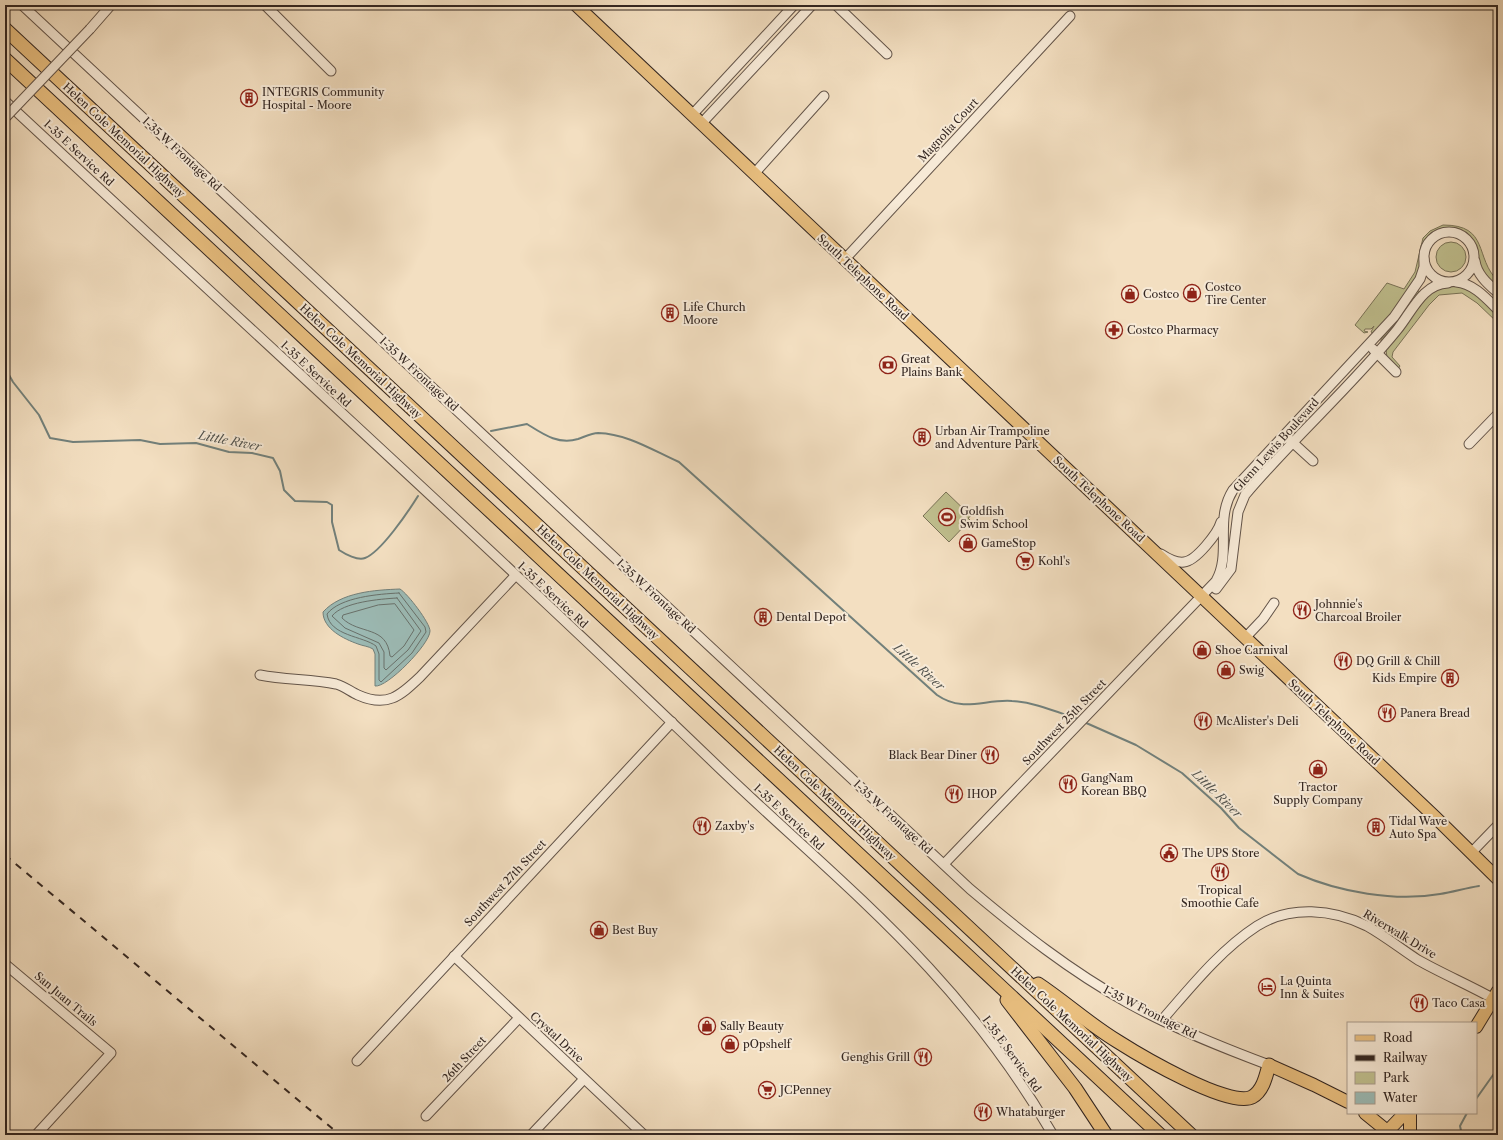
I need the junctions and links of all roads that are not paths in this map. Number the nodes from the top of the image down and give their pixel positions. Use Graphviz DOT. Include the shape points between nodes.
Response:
graph roads {
  1 [pos="22,5"];
  2 [pos="111,5"];
  3 [pos="265,5"];
  4 [pos="576,5"];
  5 [pos="794,5"];
  6 [pos="812,5"];
  7 [pos="836,5"];
  8 [pos="1070,16"];
  9 [pos="5,29"];
  10 [pos="887,54"];
  11 [pos="5,59"];
  12 [pos="331,71"];
  13 [pos="824,96"];
  14 [pos="5,101"];
  15 [pos="692,115"];
  16 [pos="5,118"];
  17 [pos="701,124"];
  18 [pos="754,174"];
  19 [pos="845,259"];
  20 [pos="1424,259"];
  21 [pos="1475,261"];
  22 [pos="1452,282"];
  23 [pos="1498,293"];
  24 [pos="1498,310"];
  25 [pos="1368,345"];
  26 [pos="1376,353"];
  27 [pos="1396,372"];
  28 [pos="1498,414"];
  29 [pos="1285,434"];
  30 [pos="1294,443"];
  31 [pos="1469,444"];
  32 [pos="1313,461"];
  33 [pos="1223,517"];
  34 [pos="1154,551"];
  35 [pos="515,576"];
  36 [pos="1201,597"];
  37 [pos="1274,603"];
  38 [pos="1245,638"];
  39 [pos="260,675"];
  40 [pos="672,722"];
  41 [pos="1498,825"];
  42 [pos="1471,853"];
  43 [pos="944,864"];
  44 [pos="1498,879"];
  45 [pos="454,956"];
  46 [pos="1002,960"];
  47 [pos="5,964"];
  48 [pos="988,975"];
  49 [pos="1496,995"];
  50 [pos="519,1018"];
  51 [pos="1162,1020"];
  52 [pos="1477,1025"];
  53 [pos="357,1060"];
  54 [pos="1269,1065"];
  55 [pos="584,1079"];
  56 [pos="1347,1101"];
  57 [pos="1365,1114"];
  58 [pos="1403,1114"];
  59 [pos="1410,1114"];
  60 [pos="426,1116"];
  61 [pos="1388,1134"];
  62 [pos="36,1135"];
  63 [pos="531,1135"];
  64 [pos="644,1135"];
  65 [pos="1052,1135"];
  66 [pos="1106,1135"];
  67 [pos="1160,1135"];
  68 [pos="1191,1135"];
  69 [pos="1410,1135"];
  1 -- 43 [label="street, I-35 W Frontage Rd"];
  2 -- 16 [label="street, bridge"];
  3 -- 12 [label="street"];
  4 -- 15 [label="main road, South Telephone Road"];
  5 -- 15 [label="street"];
  6 -- 17 [label="street"];
  7 -- 10 [label="street"];
  8 -- 19 [label="street, Magnolia Court"];
  9 -- 46 [label="highway, Helen Cole Memorial Highway"];
  11 -- 48 [label="highway, Helen Cole Memorial Highway"];
  13 -- 18 [label="street"];
  14 -- 35 [label="street, I-35 E Service Rd"];
  15 -- 17 [label="main road, South Telephone Road"];
  17 -- 18 [label="main road, South Telephone Road"];
  18 -- 19 [label="main road, South Telephone Road"];
  19 -- 34 [label="main road, South Telephone Road"];
  20 -- 21 [label="street" via="1425,250 1431,240 1442,233 1451,232 1469,241 1475,253"];
  20 -- 22 [label="street" via="1430,275 1441,282"];
  20 -- 25 [label="street, Glenn Lewis Boulevard" via="1423,273 1415,287 1394,317"];
  21 -- 22 [label="street" via="1472,270 1466,276"];
  21 -- 23 [label="street" via="1481,276"];
  22 -- 24 [label="street" via="1465,282"];
  22 -- 26 [label="street, Glenn Lewis Boulevard" via="1436,285 1424,294"];
  25 -- 26 [label="street"];
  25 -- 29 [label="street, Glenn Lewis Boulevard"];
  26 -- 27 [label="street"];
  26 -- 30 [label="street, Glenn Lewis Boulevard"];
  28 -- 31 [label="street"];
  29 -- 30 [label="street"];
  29 -- 33 [label="street, Glenn Lewis Boulevard" via="1233,490"];
  30 -- 32 [label="street"];
  30 -- 36 [label="street, Glenn Lewis Boulevard" via="1245,495 1238,512 1231,569 1214,591"];
  33 -- 34 [label="street, Glenn Lewis Boulevard" via="1210,541 1195,557 1184,562 1174,561"];
  33 -- 36 [label="street, Glenn Lewis Boulevard" via="1221,572"];
  34 -- 36 [label="main road, South Telephone Road"];
  35 -- 39 [label="street" via="420,677 394,698 383,701 369,700 338,684 283,680"];
  35 -- 40 [label="street, I-35 E Service Rd"];
  36 -- 38 [label="main road, South Telephone Road"];
  36 -- 43 [label="street, Southwest 25th Street"];
  37 -- 38 [label="street"];
  38 -- 42 [label="main road, South Telephone Road"];
  40 -- 45 [label="street, Southwest 27th Street"];
  40 -- 65 [label="street, I-35 E Service Rd" via="930,969 990,1042 1038,1110"];
  41 -- 42 [label="street"];
  42 -- 44 [label="main road, South Telephone Road"];
  43 -- 51 [label="street, I-35 W Frontage Rd" via="1049,953 1103,988"];
  45 -- 50 [label="street, Crystal Drive"];
  45 -- 53 [label="street, Southwest 27th Street"];
  46 -- 54 [label="highway" via="1068,1004 1115,1040 1170,1072 1222,1095 1241,1099 1254,1096 1262,1087"];
  46 -- 68 [label="highway, Helen Cole Memorial Highway"];
  47 -- 62 [label="street, San Juan Trails" via="111,1053"];
  48 -- 66 [label="highway" via="1075,1088"];
  48 -- 67 [label="highway, Helen Cole Memorial Highway"];
  49 -- 51 [label="street, Riverwalk Drive" via="1416,958 1367,926 1331,914 1304,912 1280,916 1257,926 1216,961"];
  49 -- 52 [label="main road"];
  50 -- 55 [label="street, Crystal Drive"];
  50 -- 60 [label="street, 26th Street"];
  51 -- 54 [label="street, I-35 W Frontage Rd"];
  54 -- 56 [label="main road, I-35 W Frontage Rd"];
  55 -- 63 [label="street"];
  55 -- 64 [label="street, Crystal Drive"];
  57 -- 61 [label="main road"];
  58 -- 61 [label="main road"];
  59 -- 69 [label="main road"];
}
